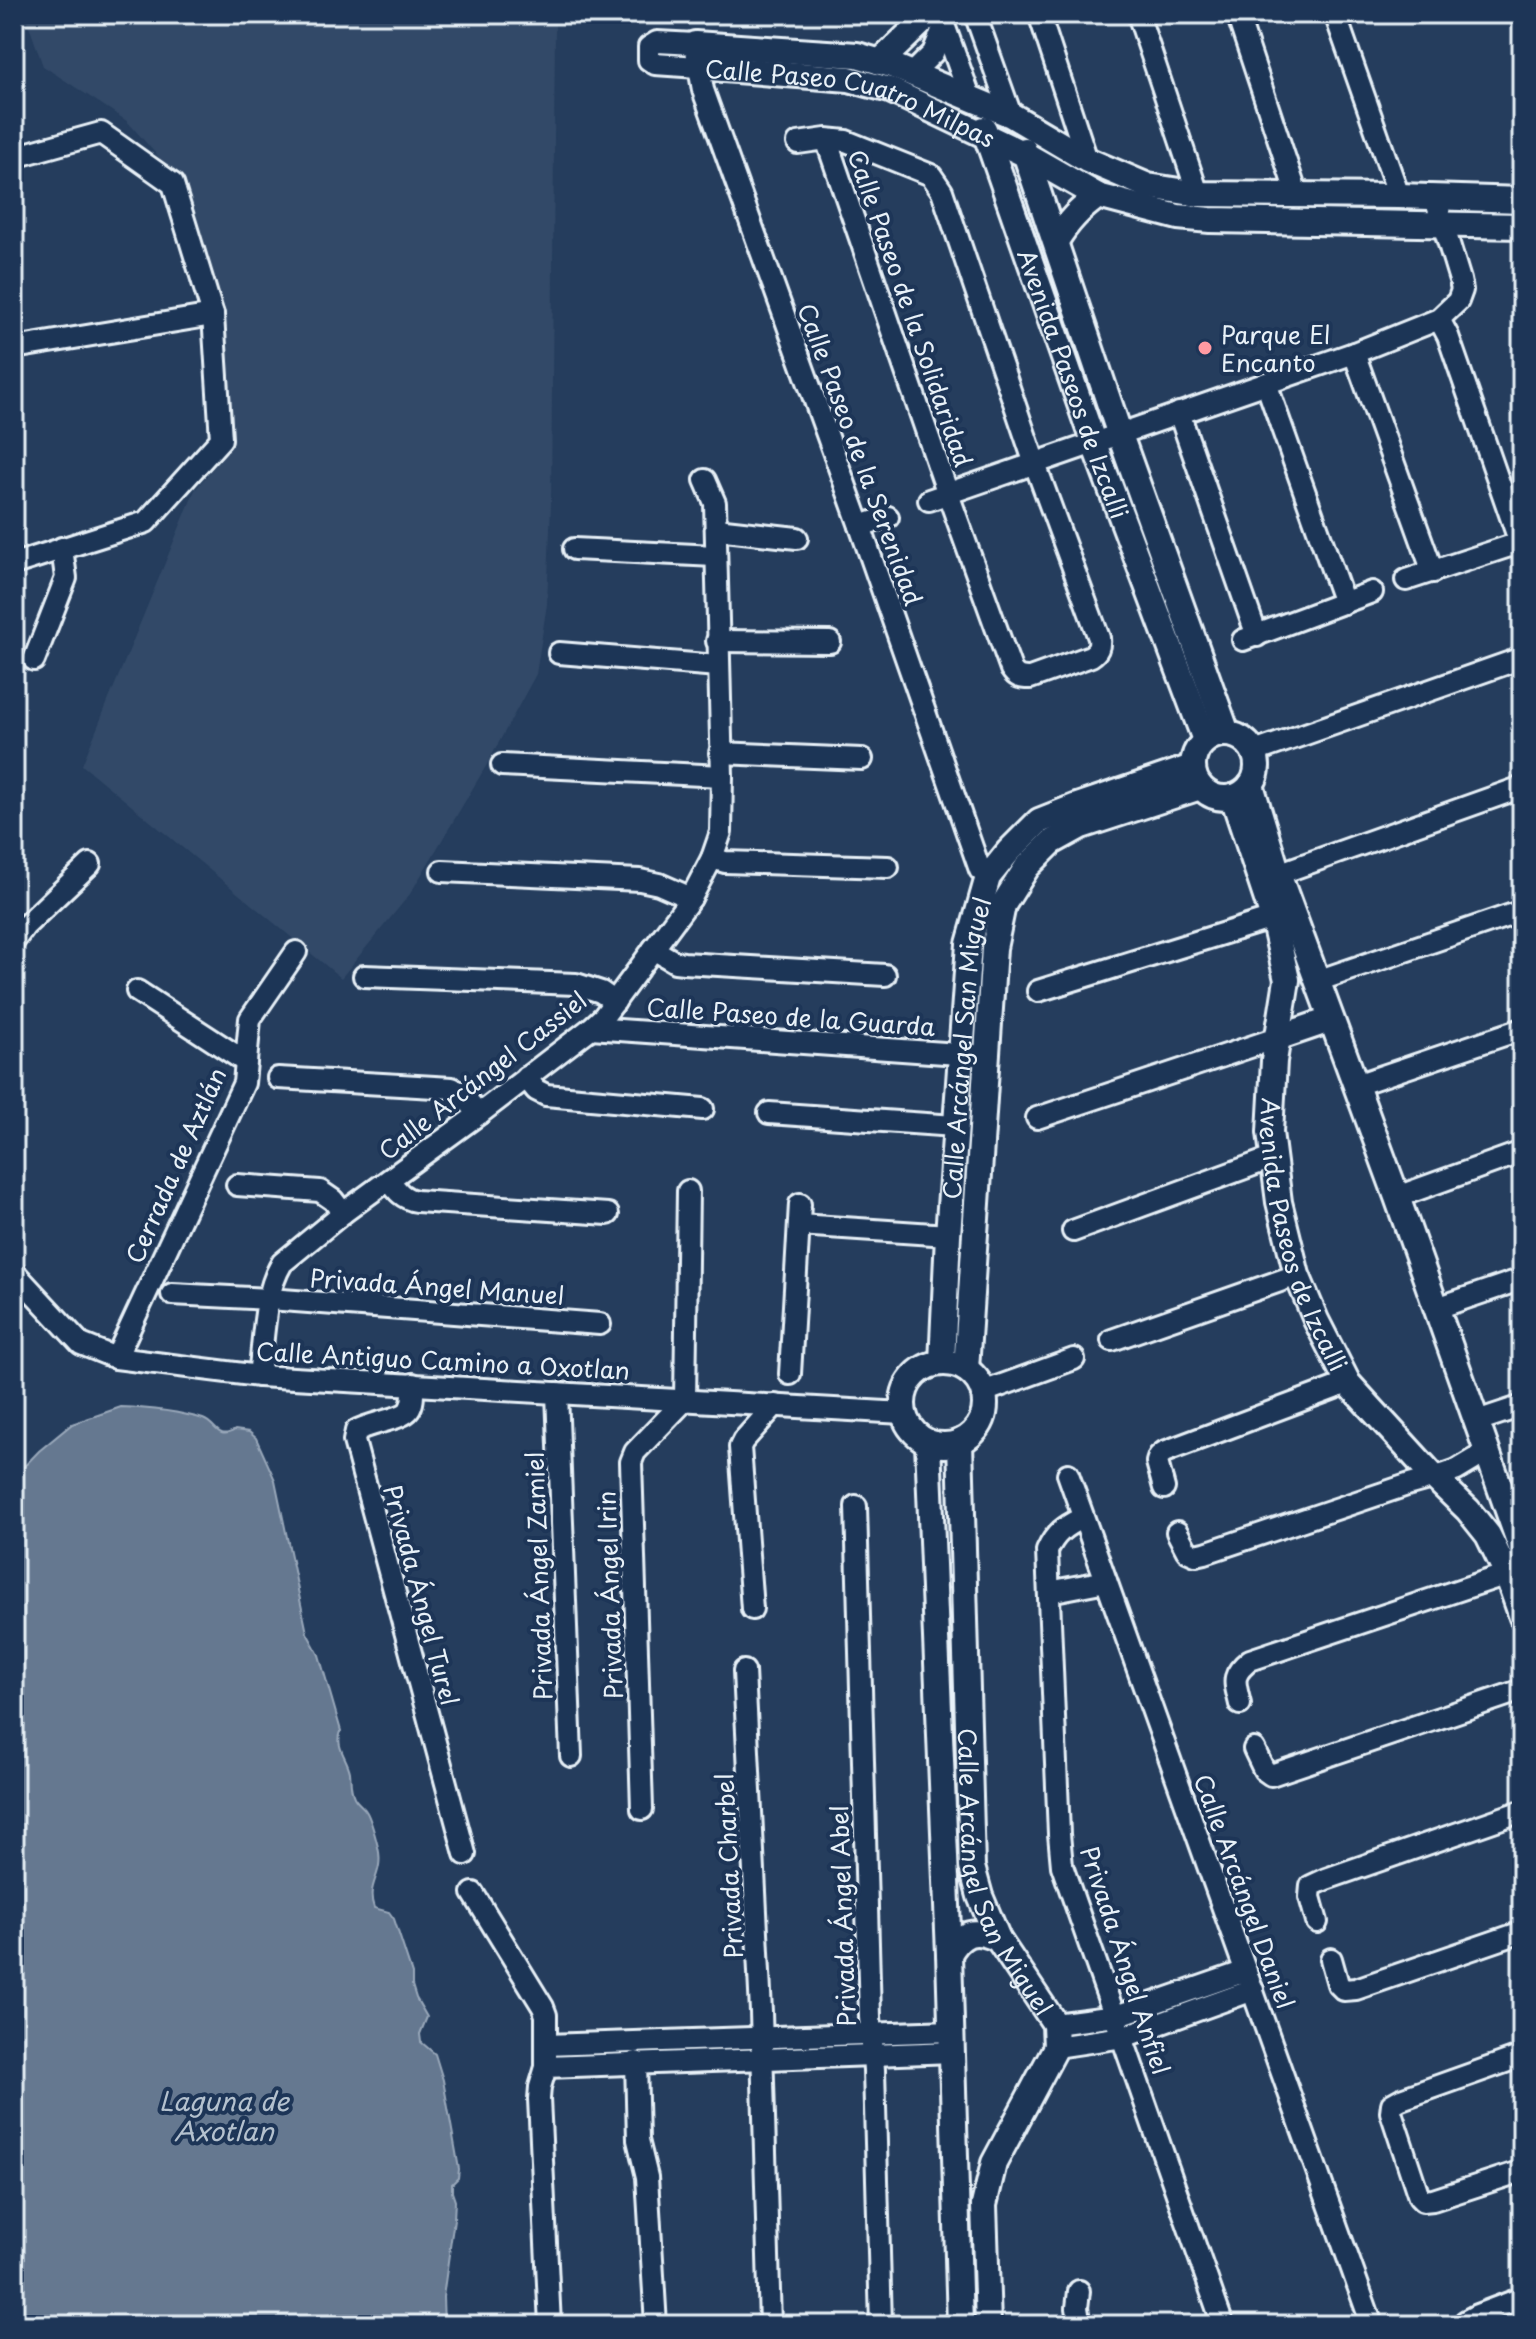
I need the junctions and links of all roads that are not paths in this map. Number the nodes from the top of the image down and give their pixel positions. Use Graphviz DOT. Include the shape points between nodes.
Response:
graph roads {
  1 [pos="975,14"];
  2 [pos="1039,14"];
  3 [pos="1138,14"];
  4 [pos="1237,14"];
  5 [pos="1335,14"];
  6 [pos="938,18"];
  7 [pos="697,56"];
  8 [pos="880,62"];
  9 [pos="912,74"];
  10 [pos="970,97"];
  11 [pos="1011,115"];
  12 [pos="986,135"];
  13 [pos="826,139"];
  14 [pos="798,143"];
  15 [pos="1026,155"];
  16 [pos="14,157"];
  17 [pos="1087,160"];
  18 [pos="1198,194"];
  19 [pos="1297,195"];
  20 [pos="1098,196"];
  21 [pos="1399,196"];
  22 [pos="1435,198"];
  23 [pos="1522,200"];
  24 [pos="1444,224"];
  25 [pos="1522,226"];
  26 [pos="1056,241"];
  27 [pos="213,315"];
  28 [pos="1439,319"];
  29 [pos="14,348"];
  30 [pos="1354,353"];
  31 [pos="1266,383"];
  32 [pos="1179,413"];
  33 [pos="1120,435"];
  34 [pos="1094,444"];
  35 [pos="1035,464"];
  36 [pos="705,480"];
  37 [pos="938,497"];
  38 [pos="888,517"];
  39 [pos="860,526"];
  40 [pos="716,529"];
  41 [pos="797,538"];
  42 [pos="1521,542"];
  43 [pos="62,548"];
  44 [pos="574,549"];
  45 [pos="715,556"];
  46 [pos="14,564"];
  47 [pos="1433,572"];
  48 [pos="1406,580"];
  49 [pos="1372,592"];
  50 [pos="1344,603"];
  51 [pos="717,641"];
  52 [pos="830,642"];
  53 [pos="559,653"];
  54 [pos="1522,658"];
  55 [pos="34,660"];
  56 [pos="718,666"];
  57 [pos="1216,737"];
  58 [pos="1254,752"];
  59 [pos="720,753"];
  60 [pos="862,759"];
  61 [pos="502,765"];
  62 [pos="722,776"];
  63 [pos="1196,777"];
  64 [pos="1522,787"];
  65 [pos="1242,791"];
  66 [pos="712,858"];
  67 [pos="90,864"];
  68 [pos="888,867"];
  69 [pos="442,871"];
  70 [pos="1278,874"];
  71 [pos="988,877"];
  72 [pos="691,898"];
  73 [pos="1522,911"];
  74 [pos="1273,918"];
  75 [pos="14,941"];
  76 [pos="653,949"];
  77 [pos="296,952"];
  78 [pos="885,975"];
  79 [pos="364,976"];
  80 [pos="1317,981"];
  81 [pos="137,991"];
  82 [pos="1038,991"];
  83 [pos="615,1002"];
  84 [pos="1330,1020"];
  85 [pos="591,1028"];
  86 [pos="1522,1029"];
  87 [pos="1277,1038"];
  88 [pos="961,1054"];
  89 [pos="987,1056"];
  90 [pos="246,1062"];
  91 [pos="526,1077"];
  92 [pos="278,1078"];
  93 [pos="1356,1085"];
  94 [pos="703,1109"];
  95 [pos="769,1113"];
  96 [pos="479,1114"];
  97 [pos="1037,1118"];
  98 [pos="955,1126"];
  99 [pos="1522,1152"];
  100 [pos="1272,1158"];
  101 [pos="389,1180"];
  102 [pos="237,1185"];
  103 [pos="688,1191"];
  104 [pos="1397,1197"];
  105 [pos="800,1204"];
  106 [pos="343,1213"];
  107 [pos="608,1214"];
  108 [pos="799,1225"];
  109 [pos="1073,1231"];
  110 [pos="948,1235"];
  111 [pos="14,1272"];
  112 [pos="1297,1275"];
  113 [pos="1522,1279"];
  114 [pos="172,1294"];
  115 [pos="269,1299"];
  116 [pos="1437,1308"];
  117 [pos="600,1324"];
  118 [pos="1112,1340"];
  119 [pos="116,1358"];
  120 [pos="1074,1359"];
  121 [pos="942,1363"];
  122 [pos="966,1369"];
  123 [pos="790,1374"];
  124 [pos="259,1376"];
  125 [pos="1348,1383"];
  126 [pos="413,1384"];
  127 [pos="983,1392"];
  128 [pos="557,1393"];
  129 [pos="685,1400"];
  130 [pos="775,1405"];
  131 [pos="1522,1406"];
  132 [pos="903,1413"];
  133 [pos="1477,1421"];
  134 [pos="960,1442"];
  135 [pos="928,1443"];
  136 [pos="1487,1452"];
  137 [pos="1068,1474"];
  138 [pos="1434,1477"];
  139 [pos="1164,1488"];
  140 [pos="856,1506"];
  141 [pos="1082,1518"];
  142 [pos="1517,1523"];
  143 [pos="1177,1532"];
  144 [pos="1522,1550"];
  145 [pos="1507,1574"];
  146 [pos="1106,1581"];
  147 [pos="1049,1592"];
  148 [pos="752,1609"];
  149 [pos="1522,1617"];
  150 [pos="744,1671"];
  151 [pos="1522,1690"];
  152 [pos="1240,1704"];
  153 [pos="1254,1749"];
  154 [pos="571,1756"];
  155 [pos="642,1809"];
  156 [pos="1522,1811"];
  157 [pos="465,1854"];
  158 [pos="473,1893"];
  159 [pos="1317,1922"];
  160 [pos="1522,1932"];
  161 [pos="998,1939"];
  162 [pos="949,1954"];
  163 [pos="1331,1959"];
  164 [pos="1249,1981"];
  165 [pos="1116,2016"];
  166 [pos="871,2033"];
  167 [pos="1056,2035"];
  168 [pos="762,2037"];
  169 [pos="1123,2037"];
  170 [pos="952,2042"];
  171 [pos="546,2045"];
  172 [pos="873,2055"];
  173 [pos="1522,2056"];
  174 [pos="763,2058"];
  175 [pos="636,2062"];
  176 [pos="546,2067"];
  177 [pos="956,2157"];
  178 [pos="994,2163"];
  179 [pos="1522,2171"];
  180 [pos="1079,2291"];
  181 [pos="1522,2298"];
  182 [pos="1466,2323"];
  183 [pos="550,2325"];
  184 [pos="656,2325"];
  185 [pos="770,2325"];
  186 [pos="881,2325"];
  187 [pos="960,2325"];
  188 [pos="988,2325"];
  189 [pos="1080,2325"];
  190 [pos="1223,2325"];
  191 [pos="1372,2325"];
  1 -- 11 [label="street"];
  2 -- 17 [label="street"];
  3 -- 18 [label="street"];
  4 -- 19 [label="street"];
  5 -- 21 [label="street"];
  6 -- 8 [label="street"];
  6 -- 9 [label="street" via="933,53"];
  6 -- 10 [label="street, Avenida Paseos de Izcalli"];
  7 -- 8 [label="street, Calle Paseo Cuatro Milpas" via="857,55"];
  7 -- 12 [label="street, Calle Paseo Cuatro Milpas" via="890,90"];
  7 -- 39 [label="street, Calle Paseo de la Serenidad" via="703,90"];
  8 -- 9 [label="street, Calle Paseo Cuatro Milpas"];
  9 -- 10 [label="street, Calle Paseo Cuatro Milpas"];
  10 -- 11 [label="street, Calle Paseo Cuatro Milpas"];
  10 -- 12 [label="street, Avenida Paseos de Izcalli"];
  11 -- 15 [label="street, Avenida Paseos de Izcalli"];
  11 -- 17 [label="street, Calle Paseo Cuatro Milpas"];
  12 -- 15 [label="street, Calle Paseo Cuatro Milpas"];
  12 -- 34 [label="street, Avenida Paseos de Izcalli"];
  13 -- 14 [label="street, Calle Paseo de la Solidaridad"];
  13 -- 35 [label="street, Calle Paseo de la Solidaridad" via="846,141 931,175 942,191"];
  13 -- 37 [label="street, Calle Paseo de la Solidaridad"];
  15 -- 20 [label="street, Calle Paseo Cuatro Milpas"];
  15 -- 26 [label="street, Avenida Paseos de Izcalli"];
  16 -- 27 [label="street" via="101,133 173,184"];
  17 -- 18 [label="street, Calle Paseo Cuatro Milpas" via="1148,186"];
  18 -- 19 [label="street, Calle Paseo Cuatro Milpas"];
  19 -- 21 [label="street, Calle Paseo Cuatro Milpas"];
  20 -- 24 [label="street, Calle Paseo Cuatro Milpas" via="1210,220"];
  20 -- 26 [label="street" via="1067,223"];
  21 -- 22 [label="street, Calle Paseo Cuatro Milpas"];
  22 -- 23 [label="street, Calle Paseo Cuatro Milpas"];
  22 -- 24 [label="street"];
  24 -- 25 [label="street, Calle Paseo Cuatro Milpas"];
  24 -- 28 [label="street" via="1462,290"];
  26 -- 33 [label="street, Avenida Paseos de Izcalli"];
  27 -- 29 [label="street"];
  27 -- 43 [label="street" via="221,439 146,522"];
  28 -- 30 [label="street"];
  28 -- 42 [label="street"];
  30 -- 31 [label="street"];
  30 -- 47 [label="street"];
  31 -- 32 [label="street"];
  31 -- 50 [label="street"];
  32 -- 33 [label="street"];
  32 -- 50 [label="street" via="1250,638"];
  33 -- 34 [label="street"];
  33 -- 57 [label="street, Avenida Paseos de Izcalli"];
  34 -- 35 [label="street"];
  34 -- 57 [label="street, Avenida Paseos de Izcalli"];
  35 -- 37 [label="street"];
  35 -- 37 [label="street, Calle Paseo de la Solidaridad" via="1100,646 1091,656 1030,678 1011,669"];
  36 -- 40 [label="street, Calle Arcángel Cassiel" via="715,503"];
  38 -- 39 [label="street"];
  39 -- 71 [label="street, Calle Paseo de la Serenidad" via="980,870"];
  40 -- 41 [label="street"];
  40 -- 45 [label="street, Calle Arcángel Cassiel"];
  42 -- 47 [label="street"];
  43 -- 46 [label="street"];
  43 -- 55 [label="street" via="66,578"];
  44 -- 45 [label="street"];
  45 -- 51 [label="street, Calle Arcángel Cassiel"];
  47 -- 48 [label="street"];
  49 -- 50 [label="street"];
  51 -- 52 [label="street"];
  51 -- 56 [label="street, Calle Arcángel Cassiel"];
  53 -- 56 [label="street"];
  54 -- 58 [label="street"];
  56 -- 59 [label="street, Calle Arcángel Cassiel"];
  57 -- 58 [label="street" via="1239,736"];
  57 -- 63 [label="street" via="1195,752"];
  58 -- 65 [label="street" via="1257,768"];
  59 -- 60 [label="street"];
  59 -- 62 [label="street, Calle Arcángel Cassiel"];
  61 -- 62 [label="street"];
  62 -- 66 [label="street, Calle Arcángel Cassiel" via="721,832"];
  63 -- 65 [label="street" via="1215,797"];
  63 -- 71 [label="street, Calle Arcángel San Miguel" via="1077,806 1039,821"];
  63 -- 89 [label="street, Calle Arcángel San Miguel" via="1081,826 1052,842 1027,867 1003,905 994,948"];
  64 -- 70 [label="street"];
  65 -- 70 [label="street"];
  65 -- 74 [label="street, Avenida Paseos de Izcalli"];
  66 -- 68 [label="street"];
  66 -- 72 [label="street, Calle Arcángel Cassiel"];
  67 -- 75 [label="street"];
  69 -- 72 [label="street" via="640,880"];
  70 -- 80 [label="street"];
  71 -- 88 [label="street, Calle Arcángel San Miguel" via="969,944"];
  72 -- 76 [label="street, Calle Arcángel Cassiel"];
  73 -- 80 [label="street"];
  74 -- 82 [label="street"];
  74 -- 87 [label="street, Avenida Paseos de Izcalli" via="1287,980"];
  76 -- 78 [label="street" via="675,962"];
  76 -- 83 [label="street, Calle Arcángel Cassiel"];
  77 -- 90 [label="street, Cerrada de Aztlán" via="250,1019"];
  79 -- 83 [label="street" via="576,984"];
  80 -- 84 [label="street"];
  81 -- 90 [label="street"];
  83 -- 85 [label="street, Calle Arcángel Cassiel"];
  84 -- 87 [label="street"];
  84 -- 93 [label="street"];
  85 -- 88 [label="street, Calle Paseo de la Guarda"];
  85 -- 91 [label="street, Calle Arcángel Cassiel"];
  86 -- 93 [label="street"];
  87 -- 97 [label="street"];
  87 -- 100 [label="street, Avenida Paseos de Izcalli"];
  88 -- 89 [label="street, Calle Paseo de la Guarda"];
  88 -- 98 [label="street, Calle Arcángel San Miguel"];
  89 -- 122 [label="street, Calle Arcángel San Miguel"];
  90 -- 119 [label="street, Cerrada de Aztlán" via="244,1083"];
  91 -- 94 [label="street" via="546,1095"];
  91 -- 96 [label="street, Calle Arcángel Cassiel"];
  92 -- 96 [label="street" via="452,1088"];
  93 -- 104 [label="street"];
  95 -- 98 [label="street"];
  96 -- 101 [label="street, Calle Arcángel Cassiel"];
  98 -- 110 [label="street, Calle Arcángel San Miguel"];
  99 -- 104 [label="street"];
  100 -- 109 [label="street"];
  100 -- 112 [label="street, Avenida Paseos de Izcalli"];
  101 -- 106 [label="street, Calle Arcángel Cassiel"];
  101 -- 107 [label="street" via="408,1200"];
  102 -- 106 [label="street" via="320,1191"];
  103 -- 129 [label="street"];
  104 -- 116 [label="street"];
  105 -- 108 [label="street"];
  106 -- 115 [label="street, Calle Arcángel Cassiel" via="282,1263"];
  108 -- 110 [label="street"];
  108 -- 123 [label="street"];
  110 -- 121 [label="street, Calle Arcángel San Miguel"];
  111 -- 119 [label="street, Calle Antiguo Camino a Oxotlan" via="81,1344"];
  112 -- 118 [label="street"];
  112 -- 125 [label="street, Avenida Paseos de Izcalli"];
  113 -- 116 [label="street"];
  114 -- 115 [label="street, Privada Ángel Manuel"];
  115 -- 117 [label="street, Privada Ángel Manuel"];
  115 -- 124 [label="street, Calle Arcángel Cassiel"];
  116 -- 133 [label="street"];
  119 -- 124 [label="street, Calle Antiguo Camino a Oxotlan"];
  120 -- 127 [label="street"];
  121 -- 122 [label="street"];
  121 -- 132 [label="street" via="915,1374 907,1385"];
  122 -- 127 [label="street"];
  124 -- 126 [label="street, Calle Antiguo Camino a Oxotlan"];
  125 -- 138 [label="street, Avenida Paseos de Izcalli"];
  125 -- 139 [label="street" via="1164,1452 1157,1462"];
  126 -- 128 [label="street, Calle Antiguo Camino a Oxotlan"];
  126 -- 157 [label="street, Privada Ángel Turel" via="409,1411 366,1425 356,1431 354,1441"];
  127 -- 134 [label="street" via="983,1416"];
  128 -- 129 [label="street, Calle Antiguo Camino a Oxotlan"];
  128 -- 154 [label="street, Privada Ángel Zamiel"];
  129 -- 130 [label="street, Calle Antiguo Camino a Oxotlan"];
  129 -- 155 [label="street, Privada Ángel Irin" via="631,1462"];
  130 -- 132 [label="street, Calle Antiguo Camino a Oxotlan"];
  130 -- 148 [label="street" via="740,1447"];
  131 -- 133 [label="street"];
  132 -- 135 [label="street" via="912,1431"];
  133 -- 136 [label="street"];
  134 -- 135 [label="street"];
  134 -- 161 [label="street, Calle Arcángel San Miguel" via="972,1867"];
  135 -- 162 [label="street, Calle Arcángel San Miguel"];
  136 -- 138 [label="street"];
  136 -- 142 [label="street"];
  137 -- 141 [label="street, Calle Arcángel Daniel"];
  138 -- 143 [label="street" via="1196,1555 1187,1551"];
  138 -- 145 [label="street, Avenida Paseos de Izcalli" via="1488,1535"];
  140 -- 166 [label="street, Privada Ángel Abel"];
  141 -- 146 [label="street, Calle Arcángel Daniel"];
  141 -- 147 [label="street, Privada Ángel Anfiel" via="1053,1538 1047,1551"];
  142 -- 144 [label="street"];
  145 -- 149 [label="street, Avenida Paseos de Izcalli"];
  145 -- 152 [label="street" via="1250,1660 1234,1678"];
  146 -- 147 [label="street"];
  146 -- 164 [label="street, Calle Arcángel Daniel"];
  147 -- 165 [label="street, Privada Ángel Anfiel" via="1062,1866"];
  150 -- 168 [label="street, Privada Charbel"];
  151 -- 153 [label="street" via="1271,1775"];
  156 -- 159 [label="street" via="1311,1886"];
  158 -- 171 [label="street" via="543,2007"];
  160 -- 163 [label="street" via="1356,1989 1344,1990 1338,1984"];
  161 -- 162 [label="street" via="969,1933"];
  161 -- 167 [label="street, Calle Arcángel San Miguel"];
  162 -- 170 [label="street, Calle Arcángel San Miguel"];
  164 -- 165 [label="street"];
  164 -- 169 [label="street"];
  164 -- 191 [label="street, Calle Arcángel Daniel"];
  165 -- 167 [label="street"];
  165 -- 169 [label="street, Privada Ángel Anfiel"];
  166 -- 168 [label="street"];
  166 -- 170 [label="street"];
  166 -- 172 [label="street, Privada Ángel Abel"];
  167 -- 169 [label="street"];
  167 -- 178 [label="street, Calle Arcángel San Miguel"];
  168 -- 171 [label="street"];
  168 -- 174 [label="street, Privada Charbel"];
  169 -- 190 [label="street, Privada Ángel Anfiel"];
  170 -- 172 [label="street"];
  170 -- 177 [label="street, Calle Arcángel San Miguel"];
  171 -- 176 [label="street"];
  172 -- 174 [label="street"];
  172 -- 186 [label="street, Privada Ángel Abel"];
  173 -- 179 [label="street" via="1392,2104 1391,2112 1423,2201"];
  174 -- 175 [label="street"];
  174 -- 185 [label="street, Privada Charbel"];
  175 -- 176 [label="street"];
  175 -- 184 [label="street"];
  176 -- 183 [label="street" via="539,2099"];
  177 -- 178 [label="street" via="967,2167 981,2169"];
  177 -- 187 [label="street, Calle Arcángel San Miguel"];
  178 -- 188 [label="street, Calle Arcángel San Miguel" via="984,2205"];
  180 -- 189 [label="street"];
  181 -- 182 [label="street"];
}
